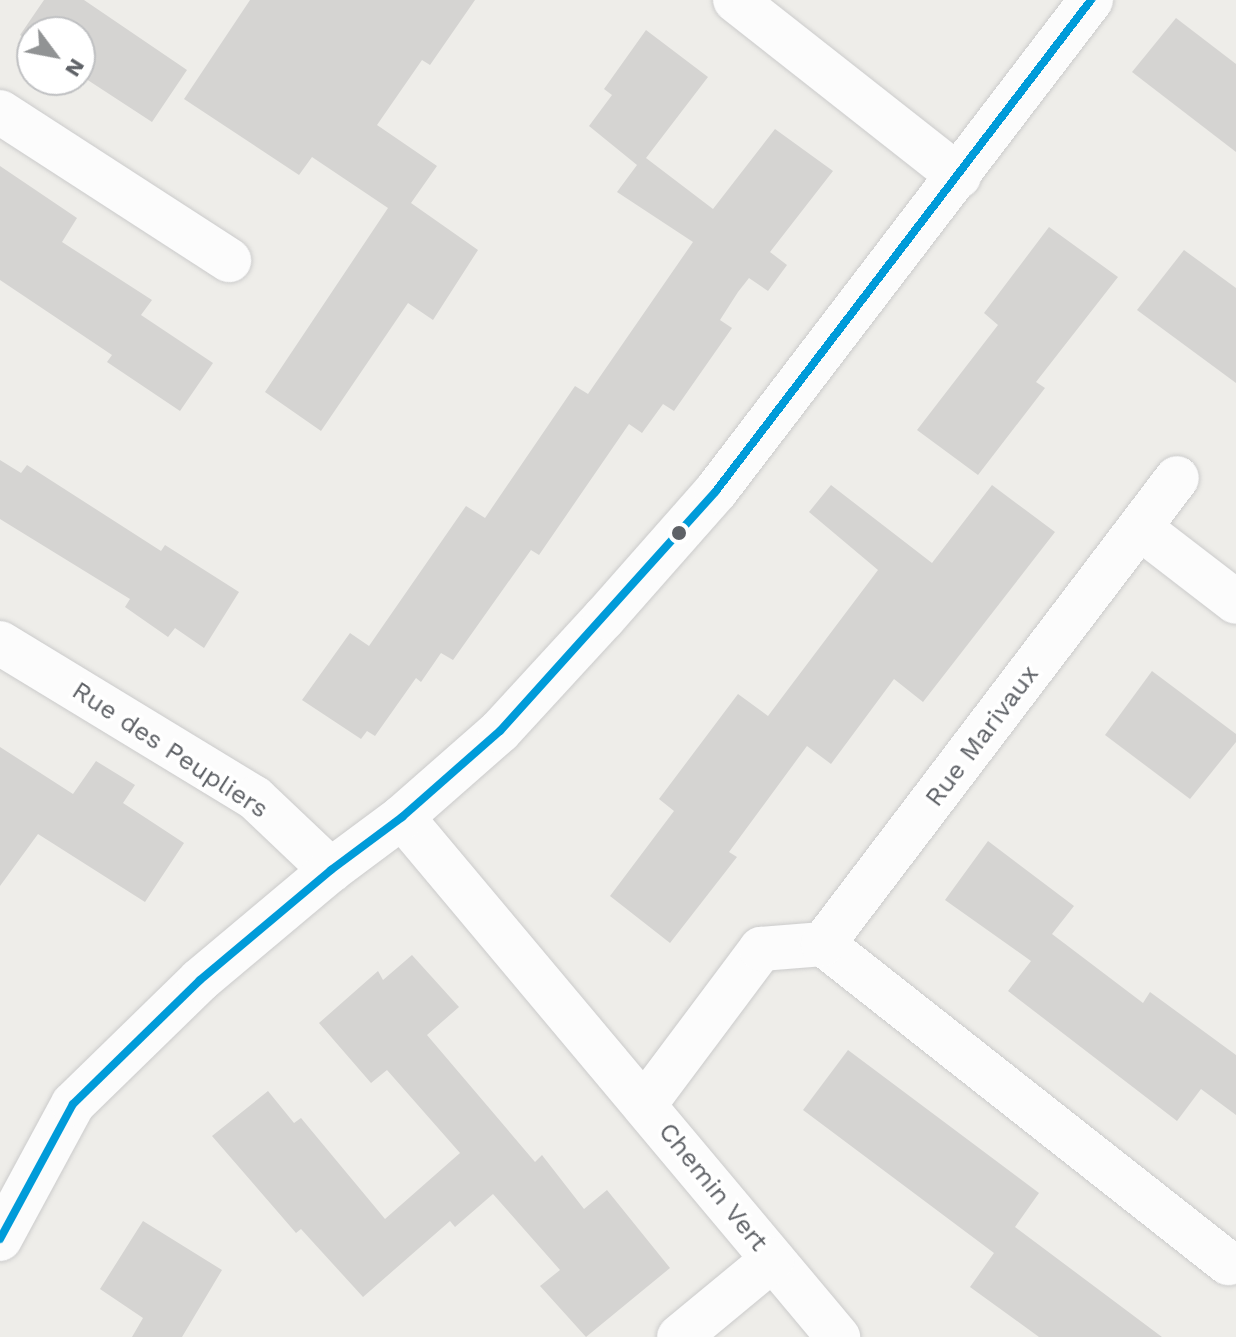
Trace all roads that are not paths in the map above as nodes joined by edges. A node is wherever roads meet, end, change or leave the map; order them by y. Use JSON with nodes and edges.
{"nodes":[{"id":1,"x":735,"y":0,"type":"edge"},
{"id":2,"x":1091,"y":0,"type":"edge"},
{"id":3,"x":0,"y":112,"type":"edge"},
{"id":4,"x":959,"y":176,"type":"junction"},
{"id":5,"x":229,"y":260,"type":"dead end"},
{"id":6,"x":1177,"y":478,"type":"dead end"},
{"id":7,"x":1140,"y":528,"type":"junction"},
{"id":8,"x":1236,"y":602,"type":"edge"},
{"id":9,"x":0,"y":643,"type":"edge"},
{"id":10,"x":402,"y":817,"type":"junction"},
{"id":11,"x":331,"y":870,"type":"junction"},
{"id":12,"x":823,"y":944,"type":"junction"},
{"id":13,"x":645,"y":1104,"type":"junction"},
{"id":14,"x":0,"y":1239,"type":"edge"},
{"id":15,"x":772,"y":1260,"type":"junction"},
{"id":16,"x":1228,"y":1263,"type":"dead end"},
{"id":17,"x":679,"y":1337,"type":"edge"},
{"id":18,"x":838,"y":1337,"type":"edge"}],
"edges":[{"from":1,"to":4,"type":"street"},
{"from":2,"to":4,"type":"street"},
{"from":3,"to":5,"type":"street"},
{"from":4,"to":10,"type":"street"},
{"from":6,"to":7,"type":"street","name":"Rue Marivaux"},
{"from":7,"to":8,"type":"street"},
{"from":7,"to":12,"type":"street","name":"Rue Marivaux"},
{"from":9,"to":11,"type":"street","name":"Rue des Peupliers"},
{"from":10,"to":11,"type":"street"},
{"from":10,"to":13,"type":"street","name":"Chemin Vert"},
{"from":11,"to":14,"type":"street"},
{"from":12,"to":13,"type":"street"},
{"from":12,"to":16,"type":"street"},
{"from":13,"to":15,"type":"street","name":"Chemin Vert"},
{"from":15,"to":17,"type":"street"},
{"from":15,"to":18,"type":"street","name":"Chemin Vert"}]}
